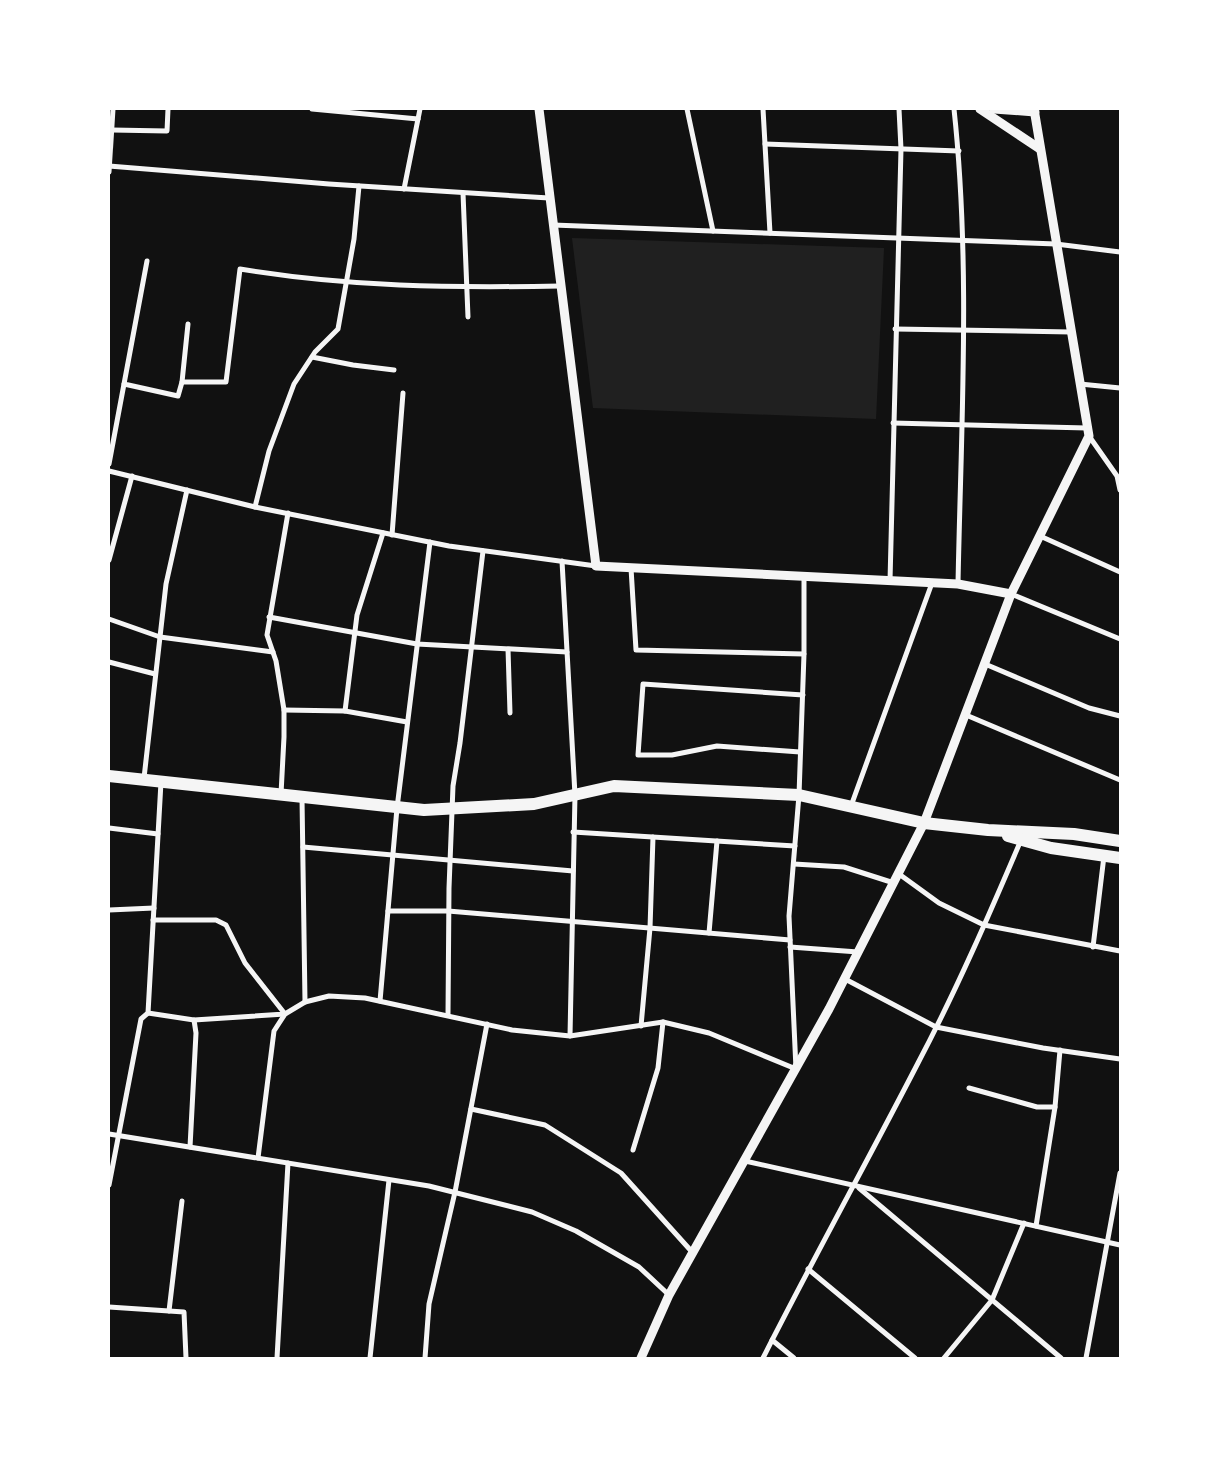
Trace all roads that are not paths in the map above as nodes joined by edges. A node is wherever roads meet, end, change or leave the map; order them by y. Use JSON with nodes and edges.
{"nodes":[{"id":1,"x":113,"y":109,"type":"edge"},
{"id":2,"x":168,"y":109,"type":"edge"},
{"id":3,"x":312,"y":109,"type":"edge"},
{"id":4,"x":420,"y":109,"type":"edge"},
{"id":5,"x":538,"y":109,"type":"edge"},
{"id":6,"x":687,"y":109,"type":"edge"},
{"id":7,"x":763,"y":109,"type":"edge"},
{"id":8,"x":899,"y":109,"type":"edge"},
{"id":9,"x":954,"y":109,"type":"edge"},
{"id":10,"x":980,"y":109,"type":"edge"},
{"id":11,"x":994,"y":109,"type":"edge"},
{"id":12,"x":1035,"y":110,"type":"edge"},
{"id":13,"x":418,"y":119,"type":"junction"},
{"id":14,"x":112,"y":130,"type":"junction"},
{"id":15,"x":765,"y":144,"type":"junction"},
{"id":16,"x":900,"y":149,"type":"junction"},
{"id":17,"x":1040,"y":149,"type":"junction"},
{"id":18,"x":959,"y":151,"type":"junction"},
{"id":19,"x":109,"y":168,"type":"edge"},
{"id":20,"x":359,"y":186,"type":"junction"},
{"id":21,"x":404,"y":189,"type":"junction"},
{"id":22,"x":463,"y":193,"type":"junction"},
{"id":23,"x":549,"y":198,"type":"junction"},
{"id":24,"x":552,"y":225,"type":"junction"},
{"id":25,"x":713,"y":231,"type":"junction"},
{"id":26,"x":770,"y":233,"type":"junction"},
{"id":27,"x":898,"y":238,"type":"junction"},
{"id":28,"x":963,"y":241,"type":"junction"},
{"id":29,"x":1056,"y":244,"type":"junction"},
{"id":30,"x":1120,"y":252,"type":"edge"},
{"id":31,"x":147,"y":261,"type":"dead end"},
{"id":32,"x":346,"y":283,"type":"junction"},
{"id":33,"x":560,"y":286,"type":"junction"},
{"id":34,"x":466,"y":288,"type":"junction"},
{"id":35,"x":468,"y":317,"type":"dead end"},
{"id":36,"x":188,"y":324,"type":"dead end"},
{"id":37,"x":895,"y":329,"type":"junction"},
{"id":38,"x":964,"y":330,"type":"junction"},
{"id":39,"x":1071,"y":332,"type":"junction"},
{"id":40,"x":312,"y":357,"type":"junction"},
{"id":41,"x":394,"y":370,"type":"dead end"},
{"id":42,"x":182,"y":382,"type":"junction"},
{"id":43,"x":124,"y":384,"type":"junction"},
{"id":44,"x":1080,"y":384,"type":"junction"},
{"id":45,"x":1120,"y":388,"type":"edge"},
{"id":46,"x":403,"y":393,"type":"dead end"},
{"id":47,"x":893,"y":423,"type":"junction"},
{"id":48,"x":961,"y":425,"type":"junction"},
{"id":49,"x":1088,"y":432,"type":"junction"},
{"id":50,"x":109,"y":464,"type":"edge"},
{"id":51,"x":109,"y":471,"type":"edge"},
{"id":52,"x":132,"y":476,"type":"junction"},
{"id":53,"x":1119,"y":476,"type":"edge"},
{"id":54,"x":187,"y":490,"type":"junction"},
{"id":55,"x":1120,"y":490,"type":"edge"},
{"id":56,"x":255,"y":507,"type":"junction"},
{"id":57,"x":288,"y":513,"type":"junction"},
{"id":58,"x":383,"y":533,"type":"junction"},
{"id":59,"x":392,"y":535,"type":"junction"},
{"id":60,"x":1039,"y":536,"type":"junction"},
{"id":61,"x":430,"y":542,"type":"junction"},
{"id":62,"x":483,"y":551,"type":"junction"},
{"id":63,"x":109,"y":560,"type":"edge"},
{"id":64,"x":562,"y":561,"type":"junction"},
{"id":65,"x":596,"y":566,"type":"junction"},
{"id":66,"x":631,"y":568,"type":"junction"},
{"id":67,"x":1120,"y":572,"type":"edge"},
{"id":68,"x":804,"y":576,"type":"junction"},
{"id":69,"x":890,"y":581,"type":"junction"},
{"id":70,"x":932,"y":583,"type":"junction"},
{"id":71,"x":958,"y":584,"type":"junction"},
{"id":72,"x":1011,"y":594,"type":"junction"},
{"id":73,"x":269,"y":617,"type":"junction"},
{"id":74,"x":109,"y":619,"type":"edge"},
{"id":75,"x":355,"y":633,"type":"junction"},
{"id":76,"x":160,"y":637,"type":"junction"},
{"id":77,"x":1120,"y":639,"type":"edge"},
{"id":78,"x":417,"y":644,"type":"junction"},
{"id":79,"x":472,"y":647,"type":"junction"},
{"id":80,"x":508,"y":649,"type":"junction"},
{"id":81,"x":273,"y":652,"type":"junction"},
{"id":82,"x":567,"y":652,"type":"junction"},
{"id":83,"x":804,"y":654,"type":"junction"},
{"id":84,"x":109,"y":662,"type":"edge"},
{"id":85,"x":985,"y":664,"type":"junction"},
{"id":86,"x":155,"y":674,"type":"junction"},
{"id":87,"x":803,"y":695,"type":"junction"},
{"id":88,"x":284,"y":710,"type":"junction"},
{"id":89,"x":345,"y":711,"type":"junction"},
{"id":90,"x":510,"y":713,"type":"dead end"},
{"id":91,"x":966,"y":715,"type":"junction"},
{"id":92,"x":1120,"y":716,"type":"edge"},
{"id":93,"x":408,"y":722,"type":"junction"},
{"id":94,"x":800,"y":752,"type":"junction"},
{"id":95,"x":109,"y":776,"type":"edge"},
{"id":96,"x":144,"y":780,"type":"junction"},
{"id":97,"x":1120,"y":780,"type":"edge"},
{"id":98,"x":161,"y":782,"type":"junction"},
{"id":99,"x":281,"y":795,"type":"junction"},
{"id":100,"x":575,"y":795,"type":"junction"},
{"id":101,"x":799,"y":796,"type":"junction"},
{"id":102,"x":302,"y":798,"type":"junction"},
{"id":103,"x":851,"y":806,"type":"junction"},
{"id":104,"x":397,"y":808,"type":"junction"},
{"id":105,"x":453,"y":809,"type":"junction"},
{"id":106,"x":924,"y":823,"type":"junction"},
{"id":107,"x":109,"y":828,"type":"edge"},
{"id":108,"x":988,"y":830,"type":"junction"},
{"id":109,"x":574,"y":832,"type":"junction"},
{"id":110,"x":158,"y":834,"type":"junction"},
{"id":111,"x":652,"y":837,"type":"junction"},
{"id":112,"x":1022,"y":840,"type":"junction"},
{"id":113,"x":717,"y":841,"type":"junction"},
{"id":114,"x":1120,"y":842,"type":"edge"},
{"id":115,"x":795,"y":846,"type":"junction"},
{"id":116,"x":303,"y":847,"type":"junction"},
{"id":117,"x":393,"y":855,"type":"junction"},
{"id":118,"x":1104,"y":856,"type":"junction"},
{"id":119,"x":1120,"y":858,"type":"edge"},
{"id":120,"x":450,"y":859,"type":"junction"},
{"id":121,"x":794,"y":864,"type":"junction"},
{"id":122,"x":573,"y":872,"type":"junction"},
{"id":123,"x":899,"y":874,"type":"junction"},
{"id":124,"x":894,"y":883,"type":"junction"},
{"id":125,"x":154,"y":908,"type":"junction"},
{"id":126,"x":109,"y":910,"type":"edge"},
{"id":127,"x":388,"y":911,"type":"junction"},
{"id":128,"x":448,"y":912,"type":"junction"},
{"id":129,"x":154,"y":920,"type":"junction"},
{"id":130,"x":572,"y":922,"type":"junction"},
{"id":131,"x":984,"y":925,"type":"junction"},
{"id":132,"x":650,"y":928,"type":"junction"},
{"id":133,"x":709,"y":933,"type":"junction"},
{"id":134,"x":790,"y":940,"type":"junction"},
{"id":135,"x":790,"y":946,"type":"junction"},
{"id":136,"x":1093,"y":947,"type":"junction"},
{"id":137,"x":1120,"y":951,"type":"edge"},
{"id":138,"x":858,"y":952,"type":"junction"},
{"id":139,"x":845,"y":979,"type":"junction"},
{"id":140,"x":380,"y":1001,"type":"junction"},
{"id":141,"x":304,"y":1002,"type":"junction"},
{"id":142,"x":148,"y":1013,"type":"junction"},
{"id":143,"x":285,"y":1014,"type":"junction"},
{"id":144,"x":448,"y":1014,"type":"junction"},
{"id":145,"x":194,"y":1020,"type":"junction"},
{"id":146,"x":663,"y":1022,"type":"junction"},
{"id":147,"x":486,"y":1024,"type":"junction"},
{"id":148,"x":640,"y":1026,"type":"junction"},
{"id":149,"x":936,"y":1026,"type":"junction"},
{"id":150,"x":570,"y":1036,"type":"junction"},
{"id":151,"x":1060,"y":1050,"type":"junction"},
{"id":152,"x":1120,"y":1059,"type":"edge"},
{"id":153,"x":796,"y":1069,"type":"junction"},
{"id":154,"x":969,"y":1088,"type":"dead end"},
{"id":155,"x":1055,"y":1107,"type":"junction"},
{"id":156,"x":470,"y":1109,"type":"junction"},
{"id":157,"x":109,"y":1134,"type":"edge"},
{"id":158,"x":118,"y":1136,"type":"junction"},
{"id":159,"x":190,"y":1147,"type":"junction"},
{"id":160,"x":633,"y":1150,"type":"dead end"},
{"id":161,"x":258,"y":1158,"type":"junction"},
{"id":162,"x":745,"y":1161,"type":"junction"},
{"id":163,"x":288,"y":1163,"type":"junction"},
{"id":164,"x":1120,"y":1173,"type":"edge"},
{"id":165,"x":389,"y":1180,"type":"junction"},
{"id":166,"x":109,"y":1185,"type":"edge"},
{"id":167,"x":855,"y":1186,"type":"junction"},
{"id":168,"x":455,"y":1192,"type":"junction"},
{"id":169,"x":182,"y":1201,"type":"dead end"},
{"id":170,"x":1024,"y":1223,"type":"junction"},
{"id":171,"x":1036,"y":1226,"type":"junction"},
{"id":172,"x":1107,"y":1242,"type":"junction"},
{"id":173,"x":1120,"y":1245,"type":"edge"},
{"id":174,"x":693,"y":1253,"type":"junction"},
{"id":175,"x":808,"y":1269,"type":"junction"},
{"id":176,"x":669,"y":1295,"type":"junction"},
{"id":177,"x":992,"y":1300,"type":"junction"},
{"id":178,"x":109,"y":1307,"type":"edge"},
{"id":179,"x":169,"y":1311,"type":"junction"},
{"id":180,"x":772,"y":1340,"type":"junction"},
{"id":181,"x":186,"y":1358,"type":"edge"},
{"id":182,"x":277,"y":1358,"type":"edge"},
{"id":183,"x":370,"y":1358,"type":"edge"},
{"id":184,"x":425,"y":1358,"type":"edge"},
{"id":185,"x":641,"y":1358,"type":"edge"},
{"id":186,"x":763,"y":1358,"type":"edge"},
{"id":187,"x":794,"y":1358,"type":"edge"},
{"id":188,"x":915,"y":1358,"type":"edge"},
{"id":189,"x":944,"y":1358,"type":"edge"},
{"id":190,"x":1061,"y":1358,"type":"edge"},
{"id":191,"x":1086,"y":1358,"type":"edge"}],
"edges":[{"from":1,"to":14,"type":"street"},
{"from":2,"to":14,"type":"street"},
{"from":3,"to":13,"type":"street"},
{"from":4,"to":13,"type":"street"},
{"from":5,"to":23,"type":"street"},
{"from":6,"to":25,"type":"street"},
{"from":7,"to":15,"type":"street"},
{"from":8,"to":16,"type":"street"},
{"from":9,"to":18,"type":"street"},
{"from":10,"to":17,"type":"street"},
{"from":11,"to":12,"type":"street"},
{"from":12,"to":17,"type":"street"},
{"from":13,"to":21,"type":"street"},
{"from":14,"to":19,"type":"street"},
{"from":15,"to":16,"type":"street"},
{"from":15,"to":26,"type":"street"},
{"from":16,"to":18,"type":"street"},
{"from":16,"to":27,"type":"street"},
{"from":17,"to":29,"type":"street"},
{"from":18,"to":28,"type":"street"},
{"from":19,"to":20,"type":"street"},
{"from":20,"to":21,"type":"street"},
{"from":20,"to":32,"type":"street"},
{"from":21,"to":22,"type":"street"},
{"from":22,"to":23,"type":"street"},
{"from":22,"to":34,"type":"street"},
{"from":23,"to":24,"type":"street"},
{"from":24,"to":25,"type":"street"},
{"from":24,"to":33,"type":"street"},
{"from":25,"to":26,"type":"street"},
{"from":26,"to":27,"type":"street"},
{"from":27,"to":28,"type":"street"},
{"from":27,"to":37,"type":"street"},
{"from":28,"to":29,"type":"street"},
{"from":28,"to":38,"type":"street"},
{"from":29,"to":30,"type":"street"},
{"from":29,"to":39,"type":"street"},
{"from":31,"to":43,"type":"street"},
{"from":32,"to":34,"type":"street"},
{"from":32,"to":40,"type":"street"},
{"from":32,"to":42,"type":"street"},
{"from":33,"to":34,"type":"street"},
{"from":33,"to":65,"type":"street"},
{"from":34,"to":35,"type":"street"},
{"from":36,"to":42,"type":"street"},
{"from":37,"to":38,"type":"street"},
{"from":37,"to":47,"type":"street"},
{"from":38,"to":39,"type":"street"},
{"from":38,"to":48,"type":"street"},
{"from":39,"to":44,"type":"street"},
{"from":40,"to":41,"type":"street"},
{"from":40,"to":56,"type":"street"},
{"from":42,"to":43,"type":"street"},
{"from":43,"to":50,"type":"street"},
{"from":44,"to":45,"type":"street"},
{"from":44,"to":49,"type":"street"},
{"from":46,"to":59,"type":"street"},
{"from":47,"to":48,"type":"street"},
{"from":47,"to":69,"type":"street"},
{"from":48,"to":49,"type":"street"},
{"from":48,"to":71,"type":"street"},
{"from":49,"to":53,"type":"street"},
{"from":49,"to":60,"type":"street"},
{"from":51,"to":52,"type":"street"},
{"from":52,"to":54,"type":"street"},
{"from":52,"to":63,"type":"street"},
{"from":53,"to":55,"type":"street"},
{"from":54,"to":56,"type":"street"},
{"from":54,"to":76,"type":"street"},
{"from":56,"to":57,"type":"street"},
{"from":57,"to":58,"type":"street"},
{"from":57,"to":73,"type":"street"},
{"from":58,"to":59,"type":"street"},
{"from":58,"to":75,"type":"street"},
{"from":59,"to":61,"type":"street"},
{"from":60,"to":67,"type":"street"},
{"from":60,"to":72,"type":"street"},
{"from":61,"to":62,"type":"street"},
{"from":61,"to":78,"type":"street"},
{"from":62,"to":64,"type":"street"},
{"from":62,"to":79,"type":"street"},
{"from":64,"to":65,"type":"street"},
{"from":64,"to":82,"type":"street"},
{"from":65,"to":66,"type":"street"},
{"from":66,"to":68,"type":"street"},
{"from":66,"to":83,"type":"street"},
{"from":68,"to":69,"type":"street"},
{"from":68,"to":83,"type":"street"},
{"from":69,"to":70,"type":"street"},
{"from":70,"to":71,"type":"street"},
{"from":70,"to":103,"type":"street"},
{"from":71,"to":72,"type":"street"},
{"from":72,"to":77,"type":"street"},
{"from":72,"to":85,"type":"street"},
{"from":73,"to":75,"type":"street"},
{"from":73,"to":81,"type":"street"},
{"from":74,"to":76,"type":"street"},
{"from":75,"to":78,"type":"street"},
{"from":75,"to":89,"type":"street"},
{"from":76,"to":81,"type":"street"},
{"from":76,"to":86,"type":"street"},
{"from":78,"to":79,"type":"street"},
{"from":78,"to":93,"type":"street"},
{"from":79,"to":80,"type":"street"},
{"from":79,"to":105,"type":"street"},
{"from":80,"to":82,"type":"street"},
{"from":80,"to":90,"type":"street"},
{"from":81,"to":88,"type":"street"},
{"from":82,"to":100,"type":"street"},
{"from":83,"to":87,"type":"street"},
{"from":84,"to":86,"type":"street"},
{"from":85,"to":91,"type":"street"},
{"from":85,"to":92,"type":"street"},
{"from":86,"to":96,"type":"street"},
{"from":87,"to":94,"type":"street"},
{"from":87,"to":94,"type":"street"},
{"from":88,"to":89,"type":"street"},
{"from":88,"to":99,"type":"street"},
{"from":89,"to":93,"type":"street"},
{"from":91,"to":97,"type":"street"},
{"from":91,"to":106,"type":"street"},
{"from":93,"to":104,"type":"street"},
{"from":94,"to":101,"type":"street"},
{"from":95,"to":96,"type":"highway"},
{"from":96,"to":98,"type":"highway"},
{"from":98,"to":99,"type":"highway"},
{"from":98,"to":110,"type":"street"},
{"from":99,"to":102,"type":"highway"},
{"from":100,"to":101,"type":"highway"},
{"from":100,"to":105,"type":"highway"},
{"from":100,"to":109,"type":"street"},
{"from":101,"to":103,"type":"highway"},
{"from":101,"to":115,"type":"street"},
{"from":102,"to":104,"type":"highway"},
{"from":102,"to":116,"type":"street"},
{"from":103,"to":106,"type":"highway"},
{"from":104,"to":105,"type":"highway"},
{"from":104,"to":117,"type":"street"},
{"from":105,"to":120,"type":"street"},
{"from":106,"to":108,"type":"highway"},
{"from":106,"to":123,"type":"street"},
{"from":107,"to":110,"type":"street"},
{"from":108,"to":112,"type":"highway"},
{"from":108,"to":114,"type":"highway"},
{"from":109,"to":111,"type":"street"},
{"from":109,"to":122,"type":"street"},
{"from":110,"to":125,"type":"street"},
{"from":111,"to":113,"type":"street"},
{"from":111,"to":132,"type":"street"},
{"from":112,"to":118,"type":"highway"},
{"from":112,"to":131,"type":"street"},
{"from":113,"to":115,"type":"street"},
{"from":113,"to":133,"type":"street"},
{"from":115,"to":121,"type":"street"},
{"from":116,"to":117,"type":"street"},
{"from":116,"to":141,"type":"street"},
{"from":117,"to":120,"type":"street"},
{"from":117,"to":127,"type":"street"},
{"from":118,"to":119,"type":"highway"},
{"from":118,"to":136,"type":"street"},
{"from":120,"to":122,"type":"street"},
{"from":120,"to":128,"type":"street"},
{"from":121,"to":124,"type":"street"},
{"from":121,"to":134,"type":"street"},
{"from":122,"to":130,"type":"street"},
{"from":123,"to":124,"type":"street"},
{"from":123,"to":131,"type":"street"},
{"from":124,"to":138,"type":"street"},
{"from":125,"to":126,"type":"street"},
{"from":125,"to":129,"type":"street"},
{"from":127,"to":128,"type":"street"},
{"from":127,"to":140,"type":"street"},
{"from":128,"to":130,"type":"street"},
{"from":128,"to":144,"type":"street"},
{"from":129,"to":142,"type":"street"},
{"from":129,"to":143,"type":"street"},
{"from":130,"to":132,"type":"street"},
{"from":130,"to":150,"type":"street"},
{"from":131,"to":136,"type":"street"},
{"from":131,"to":149,"type":"street"},
{"from":132,"to":133,"type":"street"},
{"from":132,"to":148,"type":"street"},
{"from":133,"to":134,"type":"street"},
{"from":134,"to":135,"type":"street"},
{"from":135,"to":138,"type":"street"},
{"from":135,"to":153,"type":"street"},
{"from":136,"to":137,"type":"street"},
{"from":138,"to":139,"type":"street"},
{"from":139,"to":149,"type":"street"},
{"from":139,"to":153,"type":"street"},
{"from":140,"to":141,"type":"street"},
{"from":140,"to":144,"type":"street"},
{"from":141,"to":143,"type":"street"},
{"from":142,"to":145,"type":"street"},
{"from":142,"to":158,"type":"street"},
{"from":143,"to":145,"type":"street"},
{"from":143,"to":161,"type":"street"},
{"from":144,"to":147,"type":"street"},
{"from":145,"to":159,"type":"street"},
{"from":146,"to":148,"type":"street"},
{"from":146,"to":153,"type":"street"},
{"from":146,"to":160,"type":"street"},
{"from":147,"to":150,"type":"street"},
{"from":147,"to":156,"type":"street"},
{"from":148,"to":150,"type":"street"},
{"from":149,"to":151,"type":"street"},
{"from":149,"to":167,"type":"street"},
{"from":151,"to":152,"type":"street"},
{"from":151,"to":155,"type":"street"},
{"from":153,"to":162,"type":"street"},
{"from":154,"to":155,"type":"street"},
{"from":155,"to":171,"type":"street"},
{"from":156,"to":168,"type":"street"},
{"from":156,"to":174,"type":"street"},
{"from":157,"to":158,"type":"street"},
{"from":158,"to":159,"type":"street"},
{"from":158,"to":166,"type":"street"},
{"from":159,"to":161,"type":"street"},
{"from":161,"to":163,"type":"street"},
{"from":162,"to":167,"type":"street"},
{"from":162,"to":174,"type":"street"},
{"from":163,"to":165,"type":"street"},
{"from":163,"to":182,"type":"street"},
{"from":164,"to":172,"type":"street"},
{"from":165,"to":168,"type":"street"},
{"from":165,"to":183,"type":"street"},
{"from":167,"to":170,"type":"street"},
{"from":167,"to":175,"type":"street"},
{"from":167,"to":177,"type":"street"},
{"from":168,"to":176,"type":"street"},
{"from":168,"to":184,"type":"street"},
{"from":169,"to":179,"type":"street"},
{"from":170,"to":171,"type":"street"},
{"from":170,"to":177,"type":"street"},
{"from":171,"to":172,"type":"street"},
{"from":172,"to":173,"type":"street"},
{"from":172,"to":191,"type":"street"},
{"from":174,"to":176,"type":"street"},
{"from":175,"to":180,"type":"street"},
{"from":175,"to":188,"type":"street"},
{"from":176,"to":185,"type":"street"},
{"from":177,"to":189,"type":"street"},
{"from":177,"to":190,"type":"street"},
{"from":178,"to":179,"type":"street"},
{"from":179,"to":181,"type":"street"},
{"from":180,"to":186,"type":"street"},
{"from":180,"to":187,"type":"street"}]}
